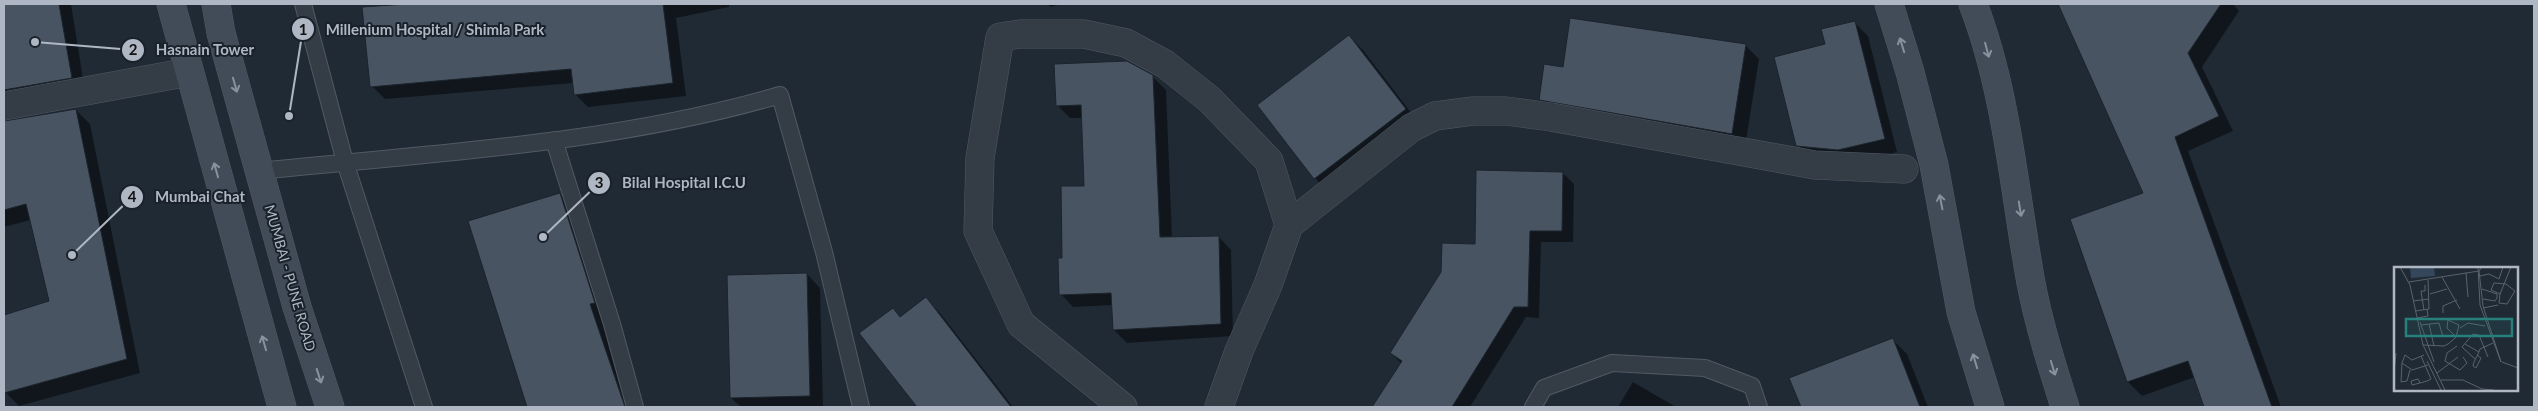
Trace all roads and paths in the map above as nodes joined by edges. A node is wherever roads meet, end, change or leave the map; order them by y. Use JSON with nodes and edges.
{"nodes":[{"id":1,"x":171,"y":4,"type":"edge"},
{"id":2,"x":216,"y":4,"type":"edge"},
{"id":3,"x":303,"y":4,"type":"edge"},
{"id":4,"x":1889,"y":4,"type":"edge"},
{"id":5,"x":1973,"y":4,"type":"edge"},
{"id":6,"x":189,"y":72,"type":"junction"},
{"id":7,"x":4,"y":106,"type":"edge"},
{"id":8,"x":554,"y":140,"type":"junction"},
{"id":9,"x":345,"y":162,"type":"junction"},
{"id":10,"x":1904,"y":169,"type":"dead end"},
{"id":11,"x":260,"y":171,"type":"junction"},
{"id":12,"x":1289,"y":225,"type":"junction"},
{"id":13,"x":282,"y":407,"type":"edge"},
{"id":14,"x":330,"y":407,"type":"edge"},
{"id":15,"x":424,"y":407,"type":"edge"},
{"id":16,"x":635,"y":407,"type":"edge"},
{"id":17,"x":861,"y":407,"type":"edge"},
{"id":18,"x":1123,"y":407,"type":"edge"},
{"id":19,"x":1219,"y":407,"type":"edge"},
{"id":20,"x":1533,"y":407,"type":"edge"},
{"id":21,"x":1759,"y":407,"type":"edge"},
{"id":22,"x":1990,"y":407,"type":"edge"},
{"id":23,"x":2065,"y":407,"type":"edge"}],
"edges":[{"from":1,"to":6,"type":"main road"},
{"from":2,"to":11,"type":"main road","name":"MUMBAI - PUNE ROAD","one_way":true},
{"from":3,"to":9,"type":"lane"},
{"from":22,"to":4,"type":"main road","one_way":true},
{"from":5,"to":23,"type":"main road","one_way":true},
{"from":6,"to":7,"type":"street"},
{"from":13,"to":6,"type":"main road","one_way":true},
{"from":8,"to":9,"type":"lane"},
{"from":8,"to":16,"type":"lane"},
{"from":8,"to":17,"type":"lane"},
{"from":9,"to":11,"type":"lane"},
{"from":9,"to":15,"type":"lane"},
{"from":10,"to":12,"type":"street"},
{"from":11,"to":14,"type":"main road","name":"MUMBAI - PUNE ROAD","one_way":true},
{"from":12,"to":18,"type":"street"},
{"from":12,"to":19,"type":"street"},
{"from":20,"to":21,"type":"lane"}]}
